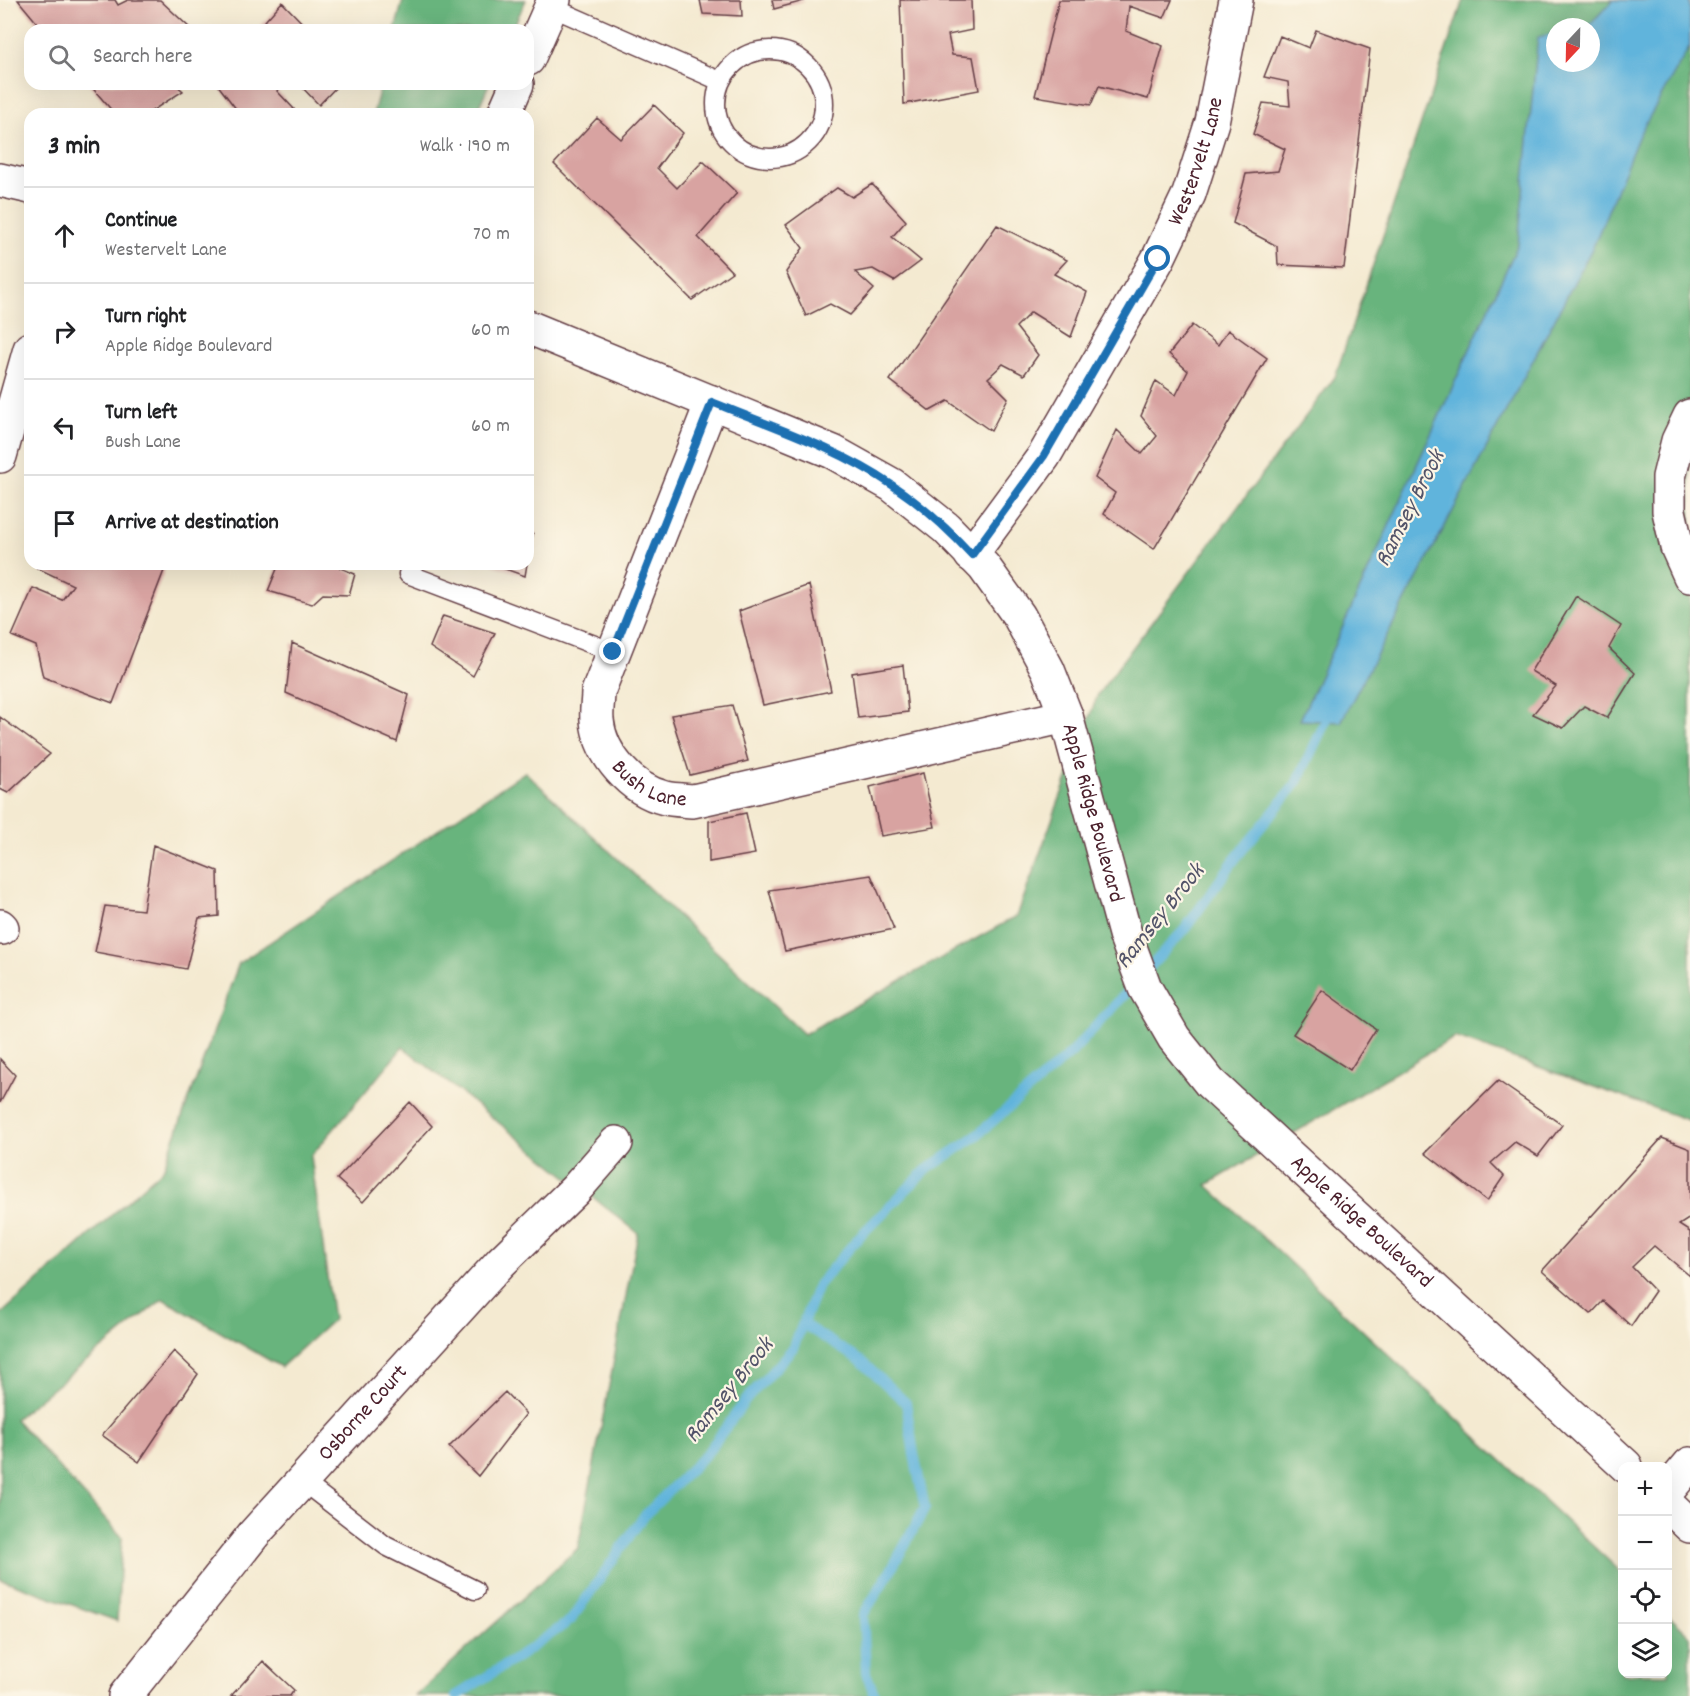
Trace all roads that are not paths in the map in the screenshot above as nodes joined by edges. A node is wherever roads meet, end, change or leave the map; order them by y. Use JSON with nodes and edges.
{"nodes":[{"id":1,"x":1236,"y":0,"type":"edge"},
{"id":2,"x":552,"y":3,"type":"edge"},
{"id":3,"x":534,"y":45,"type":"edge"},
{"id":4,"x":720,"y":81,"type":"junction"},
{"id":5,"x":514,"y":90,"type":"edge"},
{"id":6,"x":507,"y":108,"type":"edge"},
{"id":7,"x":0,"y":180,"type":"edge"},
{"id":8,"x":24,"y":186,"type":"edge"},
{"id":9,"x":534,"y":329,"type":"edge"},
{"id":10,"x":24,"y":373,"type":"edge"},
{"id":11,"x":712,"y":402,"type":"junction"},
{"id":12,"x":1690,"y":416,"type":"edge"},
{"id":13,"x":0,"y":456,"type":"edge"},
{"id":14,"x":972,"y":555,"type":"junction"},
{"id":15,"x":408,"y":574,"type":"dead end"},
{"id":16,"x":1690,"y":576,"type":"edge"},
{"id":17,"x":613,"y":652,"type":"junction"},
{"id":18,"x":1066,"y":716,"type":"junction"},
{"id":19,"x":616,"y":1143,"type":"dead end"},
{"id":20,"x":1621,"y":1462,"type":"edge"},
{"id":21,"x":1690,"y":1464,"type":"edge"},
{"id":22,"x":302,"y":1481,"type":"junction"},
{"id":23,"x":1672,"y":1485,"type":"edge"},
{"id":24,"x":1672,"y":1509,"type":"edge"},
{"id":25,"x":1690,"y":1526,"type":"edge"},
{"id":26,"x":475,"y":1590,"type":"dead end"},
{"id":27,"x":125,"y":1696,"type":"edge"}],
"edges":[{"from":1,"to":14,"type":"street","name":"Westervelt Lane"},
{"from":2,"to":3,"type":"street"},
{"from":2,"to":4,"type":"lane"},
{"from":4,"to":4,"type":"lane"},
{"from":5,"to":6,"type":"street"},
{"from":7,"to":8,"type":"street"},
{"from":9,"to":11,"type":"street","name":"Apple Ridge Boulevard"},
{"from":10,"to":13,"type":"street"},
{"from":11,"to":14,"type":"street","name":"Apple Ridge Boulevard"},
{"from":11,"to":17,"type":"street","name":"Bush Lane"},
{"from":12,"to":16,"type":"street"},
{"from":14,"to":18,"type":"street","name":"Apple Ridge Boulevard"},
{"from":15,"to":17,"type":"lane"},
{"from":17,"to":18,"type":"street","name":"Bush Lane"},
{"from":18,"to":20,"type":"street","name":"Apple Ridge Boulevard"},
{"from":19,"to":22,"type":"street","name":"Osborne Court"},
{"from":21,"to":23,"type":"street"},
{"from":22,"to":26,"type":"lane"},
{"from":22,"to":27,"type":"street","name":"Osborne Court"},
{"from":24,"to":25,"type":"street"}]}
